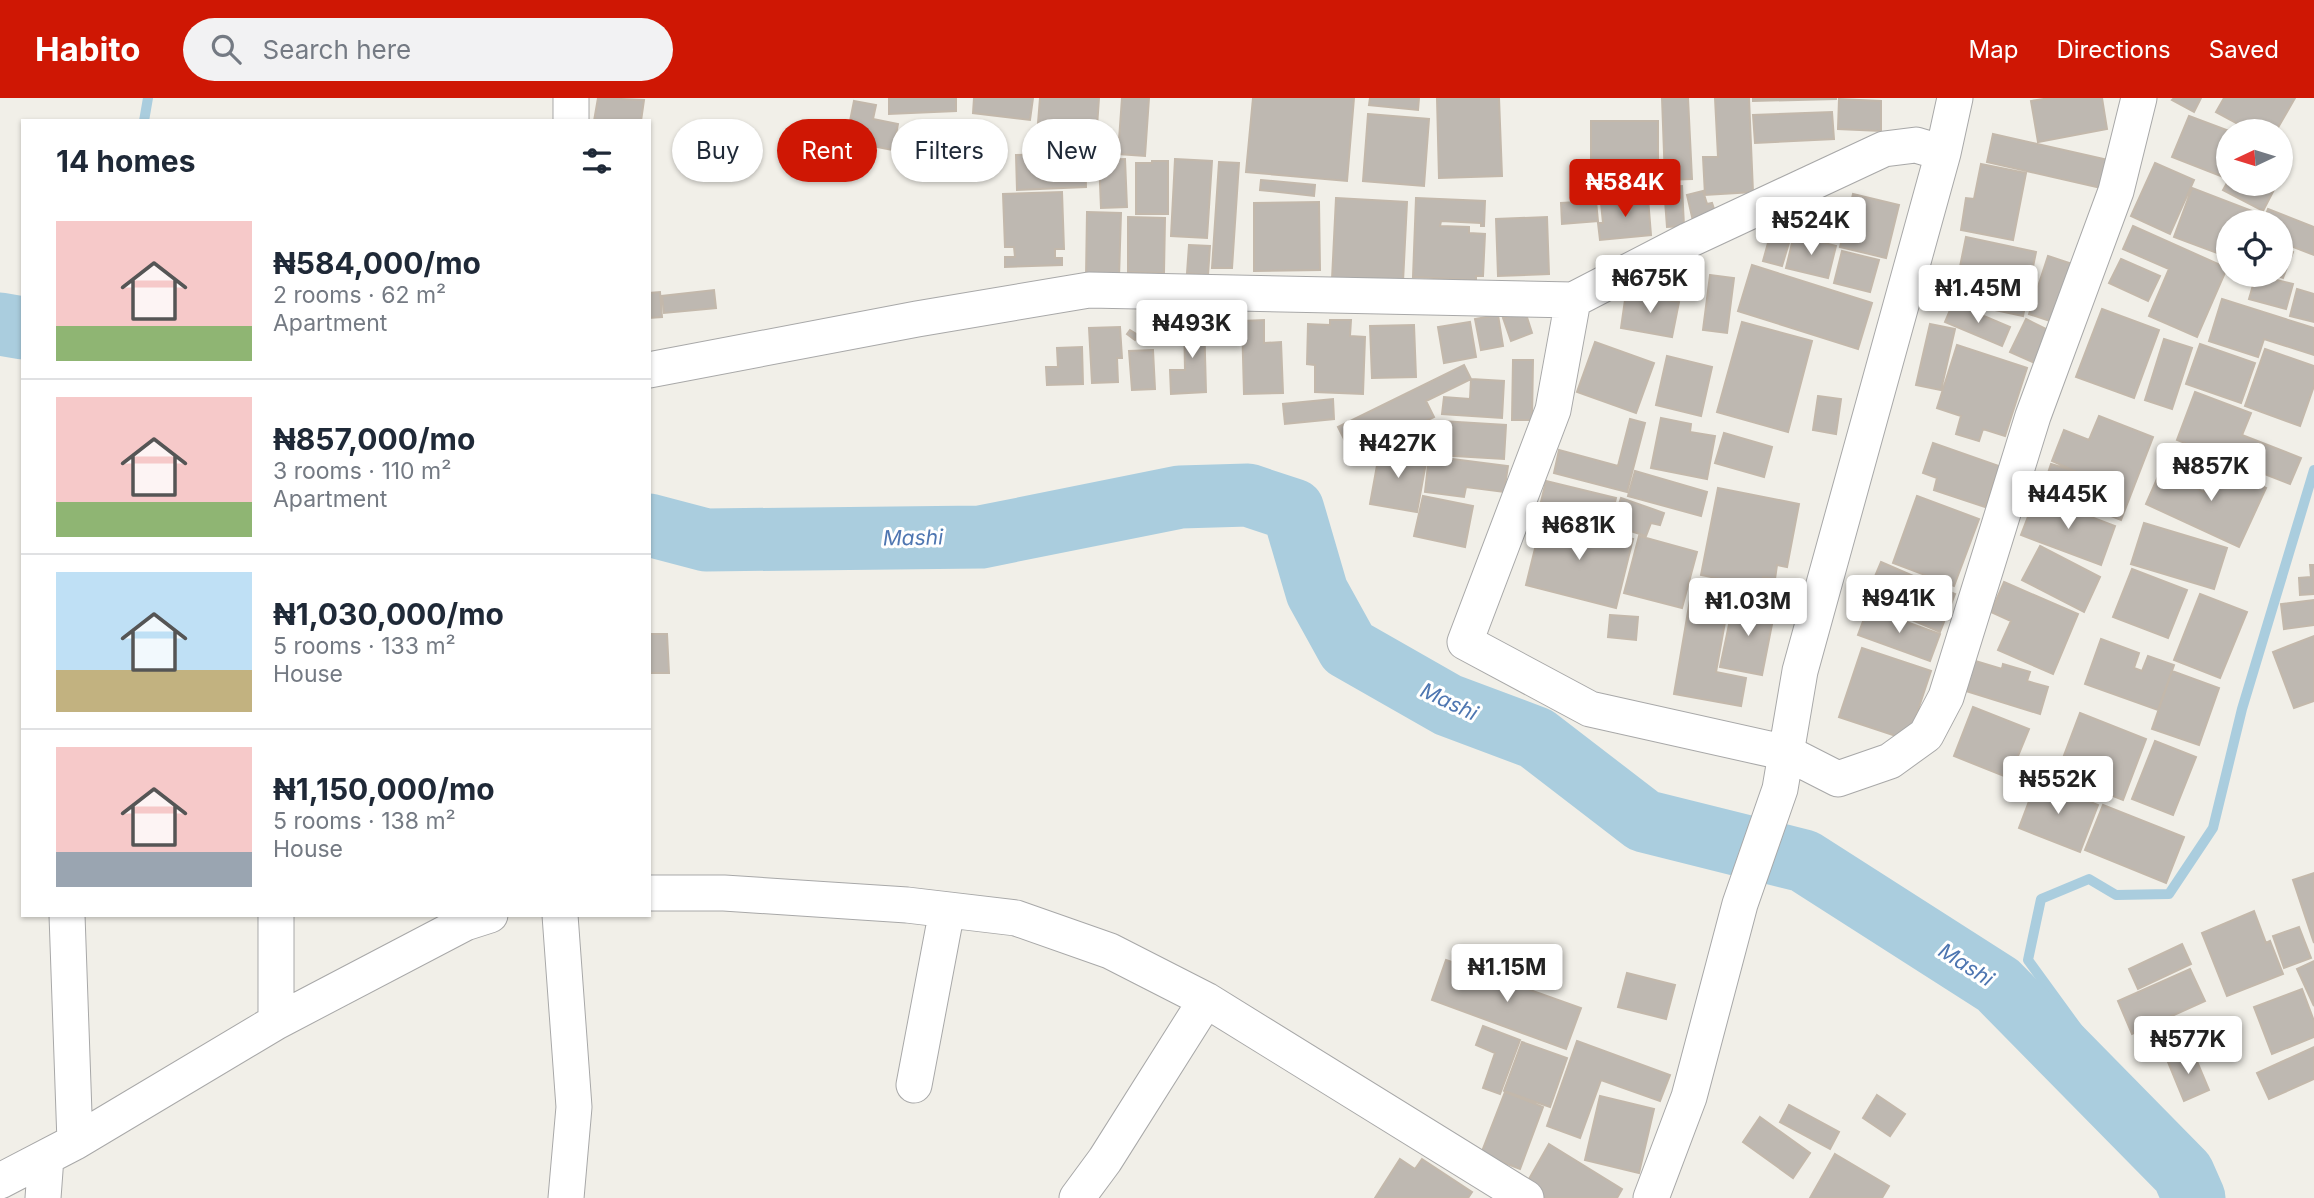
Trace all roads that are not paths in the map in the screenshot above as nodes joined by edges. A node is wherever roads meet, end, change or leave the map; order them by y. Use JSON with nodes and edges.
{"nodes":[{"id":1,"x":571,"y":98,"type":"edge"},
{"id":2,"x":1955,"y":98,"type":"edge"},
{"id":3,"x":2139,"y":98,"type":"edge"},
{"id":4,"x":570,"y":119,"type":"edge"},
{"id":5,"x":1942,"y":153,"type":"junction"},
{"id":6,"x":1573,"y":300,"type":"junction"},
{"id":7,"x":651,"y":370,"type":"edge"},
{"id":8,"x":1787,"y":754,"type":"junction"},
{"id":9,"x":651,"y":893,"type":"edge"},
{"id":10,"x":947,"y":910,"type":"junction"},
{"id":11,"x":67,"y":917,"type":"edge"},
{"id":12,"x":276,"y":917,"type":"edge"},
{"id":13,"x":484,"y":917,"type":"edge"},
{"id":14,"x":560,"y":917,"type":"edge"},
{"id":15,"x":1206,"y":1000,"type":"junction"},
{"id":16,"x":275,"y":1022,"type":"junction"},
{"id":17,"x":914,"y":1085,"type":"dead end"},
{"id":18,"x":60,"y":1150,"type":"junction"},
{"id":19,"x":0,"y":1181,"type":"edge"},
{"id":20,"x":43,"y":1198,"type":"edge"},
{"id":21,"x":566,"y":1198,"type":"edge"},
{"id":22,"x":1077,"y":1198,"type":"edge"},
{"id":23,"x":1526,"y":1198,"type":"edge"},
{"id":24,"x":1651,"y":1198,"type":"edge"}],
"edges":[{"from":1,"to":4,"type":"street"},
{"from":2,"to":5,"type":"street"},
{"from":3,"to":8,"type":"street"},
{"from":5,"to":6,"type":"street"},
{"from":5,"to":8,"type":"street"},
{"from":6,"to":7,"type":"street"},
{"from":6,"to":8,"type":"street"},
{"from":8,"to":24,"type":"street"},
{"from":9,"to":10,"type":"street"},
{"from":10,"to":15,"type":"street"},
{"from":10,"to":17,"type":"street"},
{"from":11,"to":18,"type":"street"},
{"from":12,"to":16,"type":"street"},
{"from":13,"to":16,"type":"street"},
{"from":14,"to":21,"type":"street"},
{"from":15,"to":22,"type":"street"},
{"from":15,"to":23,"type":"street"},
{"from":16,"to":18,"type":"street"},
{"from":18,"to":19,"type":"street"},
{"from":18,"to":20,"type":"street"}]}
